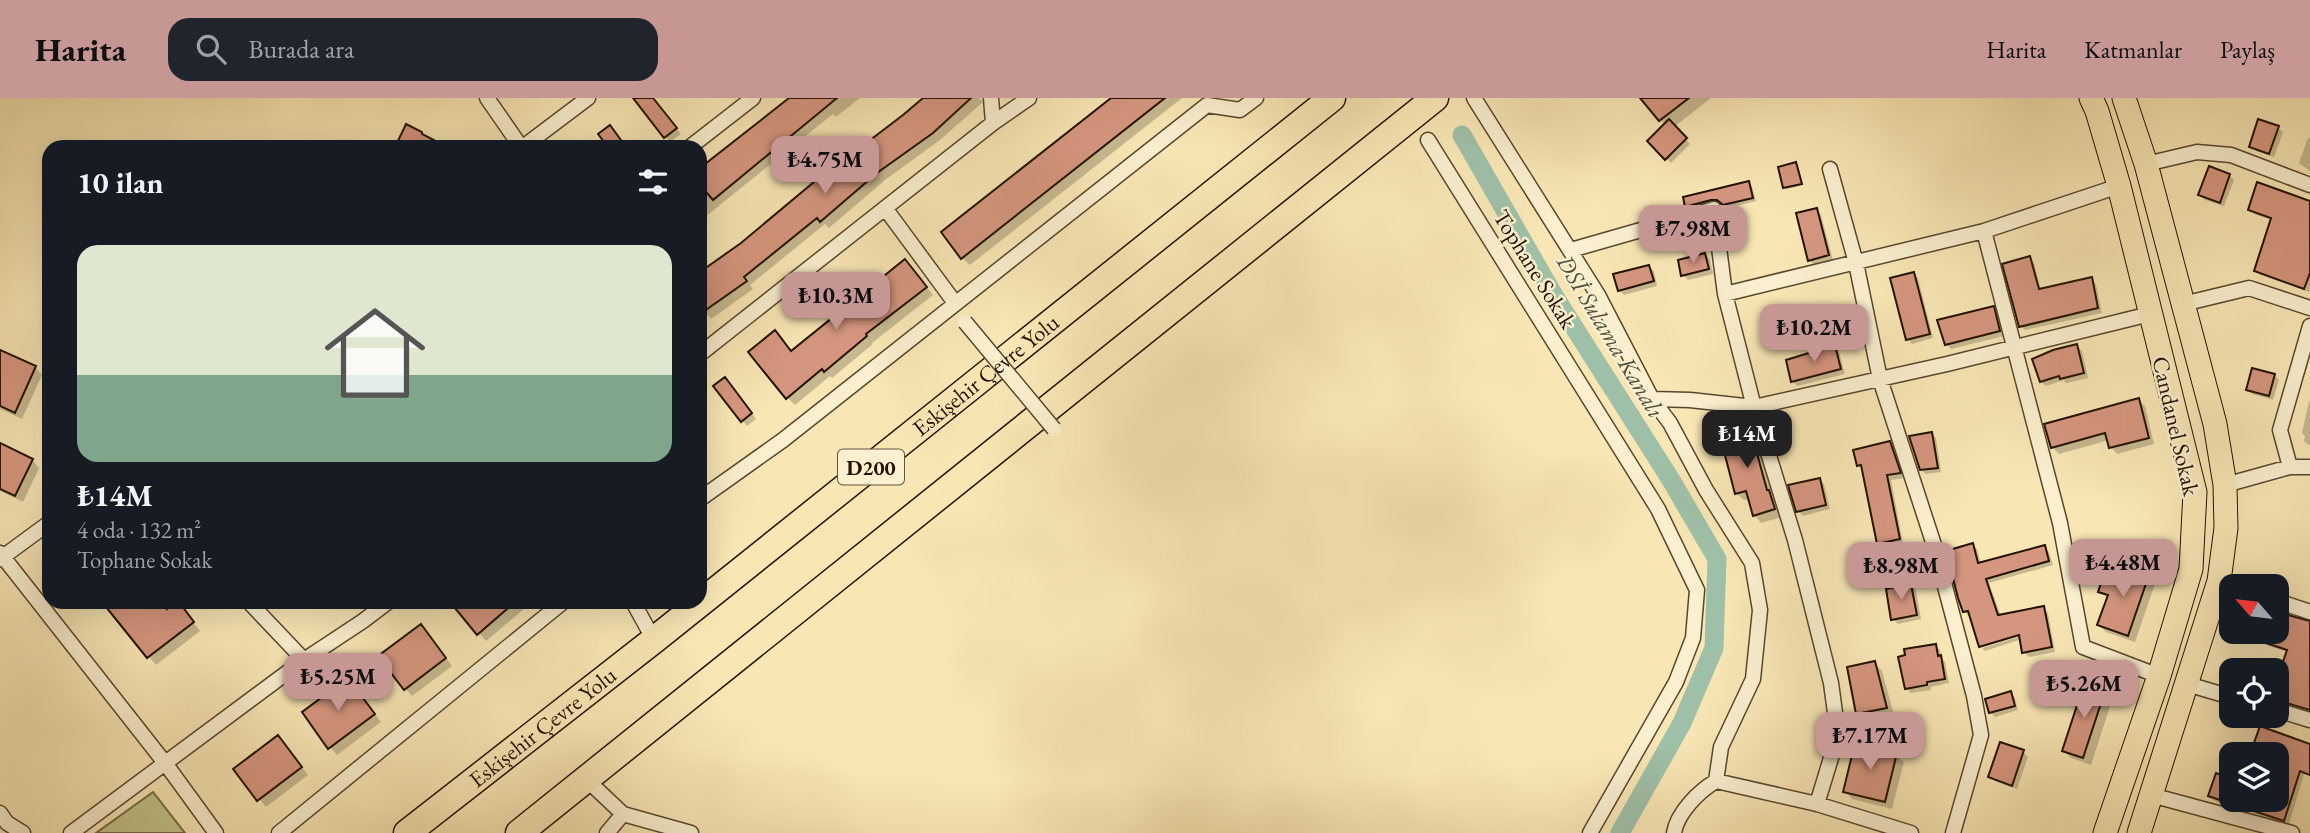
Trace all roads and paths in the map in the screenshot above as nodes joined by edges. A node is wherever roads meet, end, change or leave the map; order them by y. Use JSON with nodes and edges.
{"nodes":[{"id":1,"x":487,"y":98,"type":"edge"},
{"id":2,"x":588,"y":98,"type":"edge"},
{"id":3,"x":753,"y":98,"type":"edge"},
{"id":4,"x":991,"y":98,"type":"edge"},
{"id":5,"x":1028,"y":98,"type":"edge"},
{"id":6,"x":1256,"y":98,"type":"edge"},
{"id":7,"x":1332,"y":98,"type":"edge"},
{"id":8,"x":1435,"y":98,"type":"edge"},
{"id":9,"x":1474,"y":98,"type":"edge"},
{"id":10,"x":2091,"y":98,"type":"edge"},
{"id":11,"x":2124,"y":98,"type":"edge"},
{"id":12,"x":1204,"y":102,"type":"edge"},
{"id":13,"x":993,"y":123,"type":"junction"},
{"id":14,"x":517,"y":140,"type":"edge"},
{"id":15,"x":531,"y":140,"type":"edge"},
{"id":16,"x":699,"y":140,"type":"edge"},
{"id":17,"x":1428,"y":140,"type":"dead end"},
{"id":18,"x":2146,"y":164,"type":"junction"},
{"id":19,"x":1830,"y":169,"type":"dead end"},
{"id":20,"x":2310,"y":185,"type":"edge"},
{"id":21,"x":2119,"y":186,"type":"junction"},
{"id":22,"x":885,"y":208,"type":"junction"},
{"id":23,"x":1984,"y":231,"type":"junction"},
{"id":24,"x":1570,"y":250,"type":"junction"},
{"id":25,"x":1856,"y":263,"type":"junction"},
{"id":26,"x":1726,"y":294,"type":"junction"},
{"id":27,"x":955,"y":303,"type":"junction"},
{"id":28,"x":2183,"y":304,"type":"junction"},
{"id":29,"x":2310,"y":308,"type":"edge"},
{"id":30,"x":2150,"y":314,"type":"junction"},
{"id":31,"x":965,"y":322,"type":"dead end"},
{"id":32,"x":2310,"y":326,"type":"edge"},
{"id":33,"x":707,"y":348,"type":"edge"},
{"id":34,"x":2014,"y":348,"type":"junction"},
{"id":35,"x":1880,"y":379,"type":"junction"},
{"id":36,"x":1652,"y":399,"type":"junction"},
{"id":37,"x":1754,"y":407,"type":"junction"},
{"id":38,"x":1054,"y":429,"type":"dead end"},
{"id":39,"x":2290,"y":467,"type":"junction"},
{"id":40,"x":2310,"y":467,"type":"edge"},
{"id":41,"x":2225,"y":485,"type":"junction"},
{"id":42,"x":707,"y":494,"type":"edge"},
{"id":43,"x":42,"y":528,"type":"edge"},
{"id":44,"x":1,"y":556,"type":"edge"},
{"id":45,"x":2226,"y":574,"type":"edge"},
{"id":46,"x":707,"y":598,"type":"edge"},
{"id":47,"x":2219,"y":602,"type":"edge"},
{"id":48,"x":2289,"y":605,"type":"edge"},
{"id":49,"x":42,"y":608,"type":"edge"},
{"id":50,"x":43,"y":609,"type":"edge"},
{"id":51,"x":256,"y":609,"type":"edge"},
{"id":52,"x":379,"y":609,"type":"edge"},
{"id":53,"x":554,"y":609,"type":"edge"},
{"id":54,"x":637,"y":609,"type":"edge"},
{"id":55,"x":693,"y":609,"type":"edge"},
{"id":56,"x":2310,"y":612,"type":"edge"},
{"id":57,"x":654,"y":640,"type":"junction"},
{"id":58,"x":304,"y":660,"type":"junction"},
{"id":59,"x":2159,"y":676,"type":"junction"},
{"id":60,"x":2187,"y":684,"type":"junction"},
{"id":61,"x":2219,"y":693,"type":"edge"},
{"id":62,"x":2289,"y":714,"type":"edge"},
{"id":63,"x":2310,"y":720,"type":"edge"},
{"id":64,"x":165,"y":763,"type":"junction"},
{"id":65,"x":587,"y":780,"type":"junction"},
{"id":66,"x":1716,"y":781,"type":"junction"},
{"id":67,"x":2151,"y":795,"type":"junction"},
{"id":68,"x":1817,"y":804,"type":"junction"},
{"id":69,"x":0,"y":813,"type":"edge"},
{"id":70,"x":623,"y":814,"type":"junction"},
{"id":71,"x":23,"y":833,"type":"edge"},
{"id":72,"x":71,"y":833,"type":"edge"},
{"id":73,"x":216,"y":833,"type":"edge"},
{"id":74,"x":278,"y":833,"type":"edge"},
{"id":75,"x":407,"y":833,"type":"edge"},
{"id":76,"x":519,"y":833,"type":"edge"},
{"id":77,"x":607,"y":833,"type":"edge"},
{"id":78,"x":691,"y":833,"type":"edge"},
{"id":79,"x":1590,"y":833,"type":"edge"},
{"id":80,"x":1674,"y":833,"type":"edge"},
{"id":81,"x":1911,"y":833,"type":"edge"},
{"id":82,"x":1953,"y":833,"type":"edge"},
{"id":83,"x":2105,"y":833,"type":"edge"},
{"id":84,"x":2138,"y":833,"type":"edge"},
{"id":85,"x":2292,"y":833,"type":"edge"}],
"edges":[{"from":1,"to":14,"type":"street"},
{"from":2,"to":15,"type":"street"},
{"from":3,"to":16,"type":"street"},
{"from":4,"to":13,"type":"street"},
{"from":5,"to":13,"type":"street"},
{"from":6,"to":12,"type":"street"},
{"from":7,"to":46,"type":"highway","name":"Eskişehir Çevre Yolu","number":"D200"},
{"from":8,"to":65,"type":"highway","number":"D200"},
{"from":9,"to":24,"type":"street"},
{"from":10,"to":21,"type":"main road","name":"Candanel Sokak"},
{"from":11,"to":18,"type":"main road"},
{"from":12,"to":27,"type":"street"},
{"from":13,"to":22,"type":"street"},
{"from":17,"to":79,"type":"street","name":"Tophane Sokak"},
{"from":18,"to":20,"type":"street"},
{"from":18,"to":28,"type":"main road"},
{"from":19,"to":25,"type":"street"},
{"from":21,"to":23,"type":"street"},
{"from":21,"to":30,"type":"main road","name":"Candanel Sokak"},
{"from":22,"to":27,"type":"street"},
{"from":22,"to":33,"type":"street"},
{"from":23,"to":25,"type":"street"},
{"from":23,"to":34,"type":"street"},
{"from":24,"to":26,"type":"street"},
{"from":24,"to":36,"type":"street"},
{"from":25,"to":26,"type":"street"},
{"from":25,"to":35,"type":"street"},
{"from":26,"to":37,"type":"street"},
{"from":27,"to":42,"type":"street"},
{"from":28,"to":29,"type":"street"},
{"from":28,"to":41,"type":"main road"},
{"from":30,"to":34,"type":"street"},
{"from":30,"to":59,"type":"main road","name":"Candanel Sokak"},
{"from":31,"to":38,"type":"street","bridge":true},
{"from":32,"to":39,"type":"street"},
{"from":34,"to":35,"type":"street"},
{"from":34,"to":59,"type":"street"},
{"from":35,"to":37,"type":"street"},
{"from":35,"to":82,"type":"street"},
{"from":36,"to":37,"type":"street"},
{"from":36,"to":66,"type":"street"},
{"from":37,"to":68,"type":"street"},
{"from":39,"to":40,"type":"street"},
{"from":39,"to":41,"type":"street"},
{"from":41,"to":45,"type":"main road"},
{"from":43,"to":44,"type":"street"},
{"from":44,"to":49,"type":"street"},
{"from":47,"to":60,"type":"main road"},
{"from":48,"to":56,"type":"street"},
{"from":50,"to":64,"type":"street"},
{"from":51,"to":58,"type":"street"},
{"from":52,"to":58,"type":"street"},
{"from":53,"to":74,"type":"street"},
{"from":54,"to":57,"type":"street"},
{"from":55,"to":57,"type":"highway","name":"Eskişehir Çevre Yolu","number":"D200"},
{"from":57,"to":75,"type":"highway","name":"Eskişehir Çevre Yolu","number":"D200"},
{"from":58,"to":64,"type":"street"},
{"from":59,"to":83,"type":"main road","name":"Candanel Sokak"},
{"from":60,"to":61,"type":"street"},
{"from":60,"to":67,"type":"main road"},
{"from":62,"to":63,"type":"street"},
{"from":64,"to":72,"type":"street"},
{"from":64,"to":73,"type":"street"},
{"from":65,"to":70,"type":"street"},
{"from":65,"to":76,"type":"highway","number":"D200"},
{"from":66,"to":68,"type":"street"},
{"from":66,"to":80,"type":"street"},
{"from":67,"to":84,"type":"main road"},
{"from":67,"to":85,"type":"street"},
{"from":68,"to":81,"type":"street"},
{"from":69,"to":71,"type":"street"},
{"from":70,"to":77,"type":"street"},
{"from":70,"to":78,"type":"street"}]}
